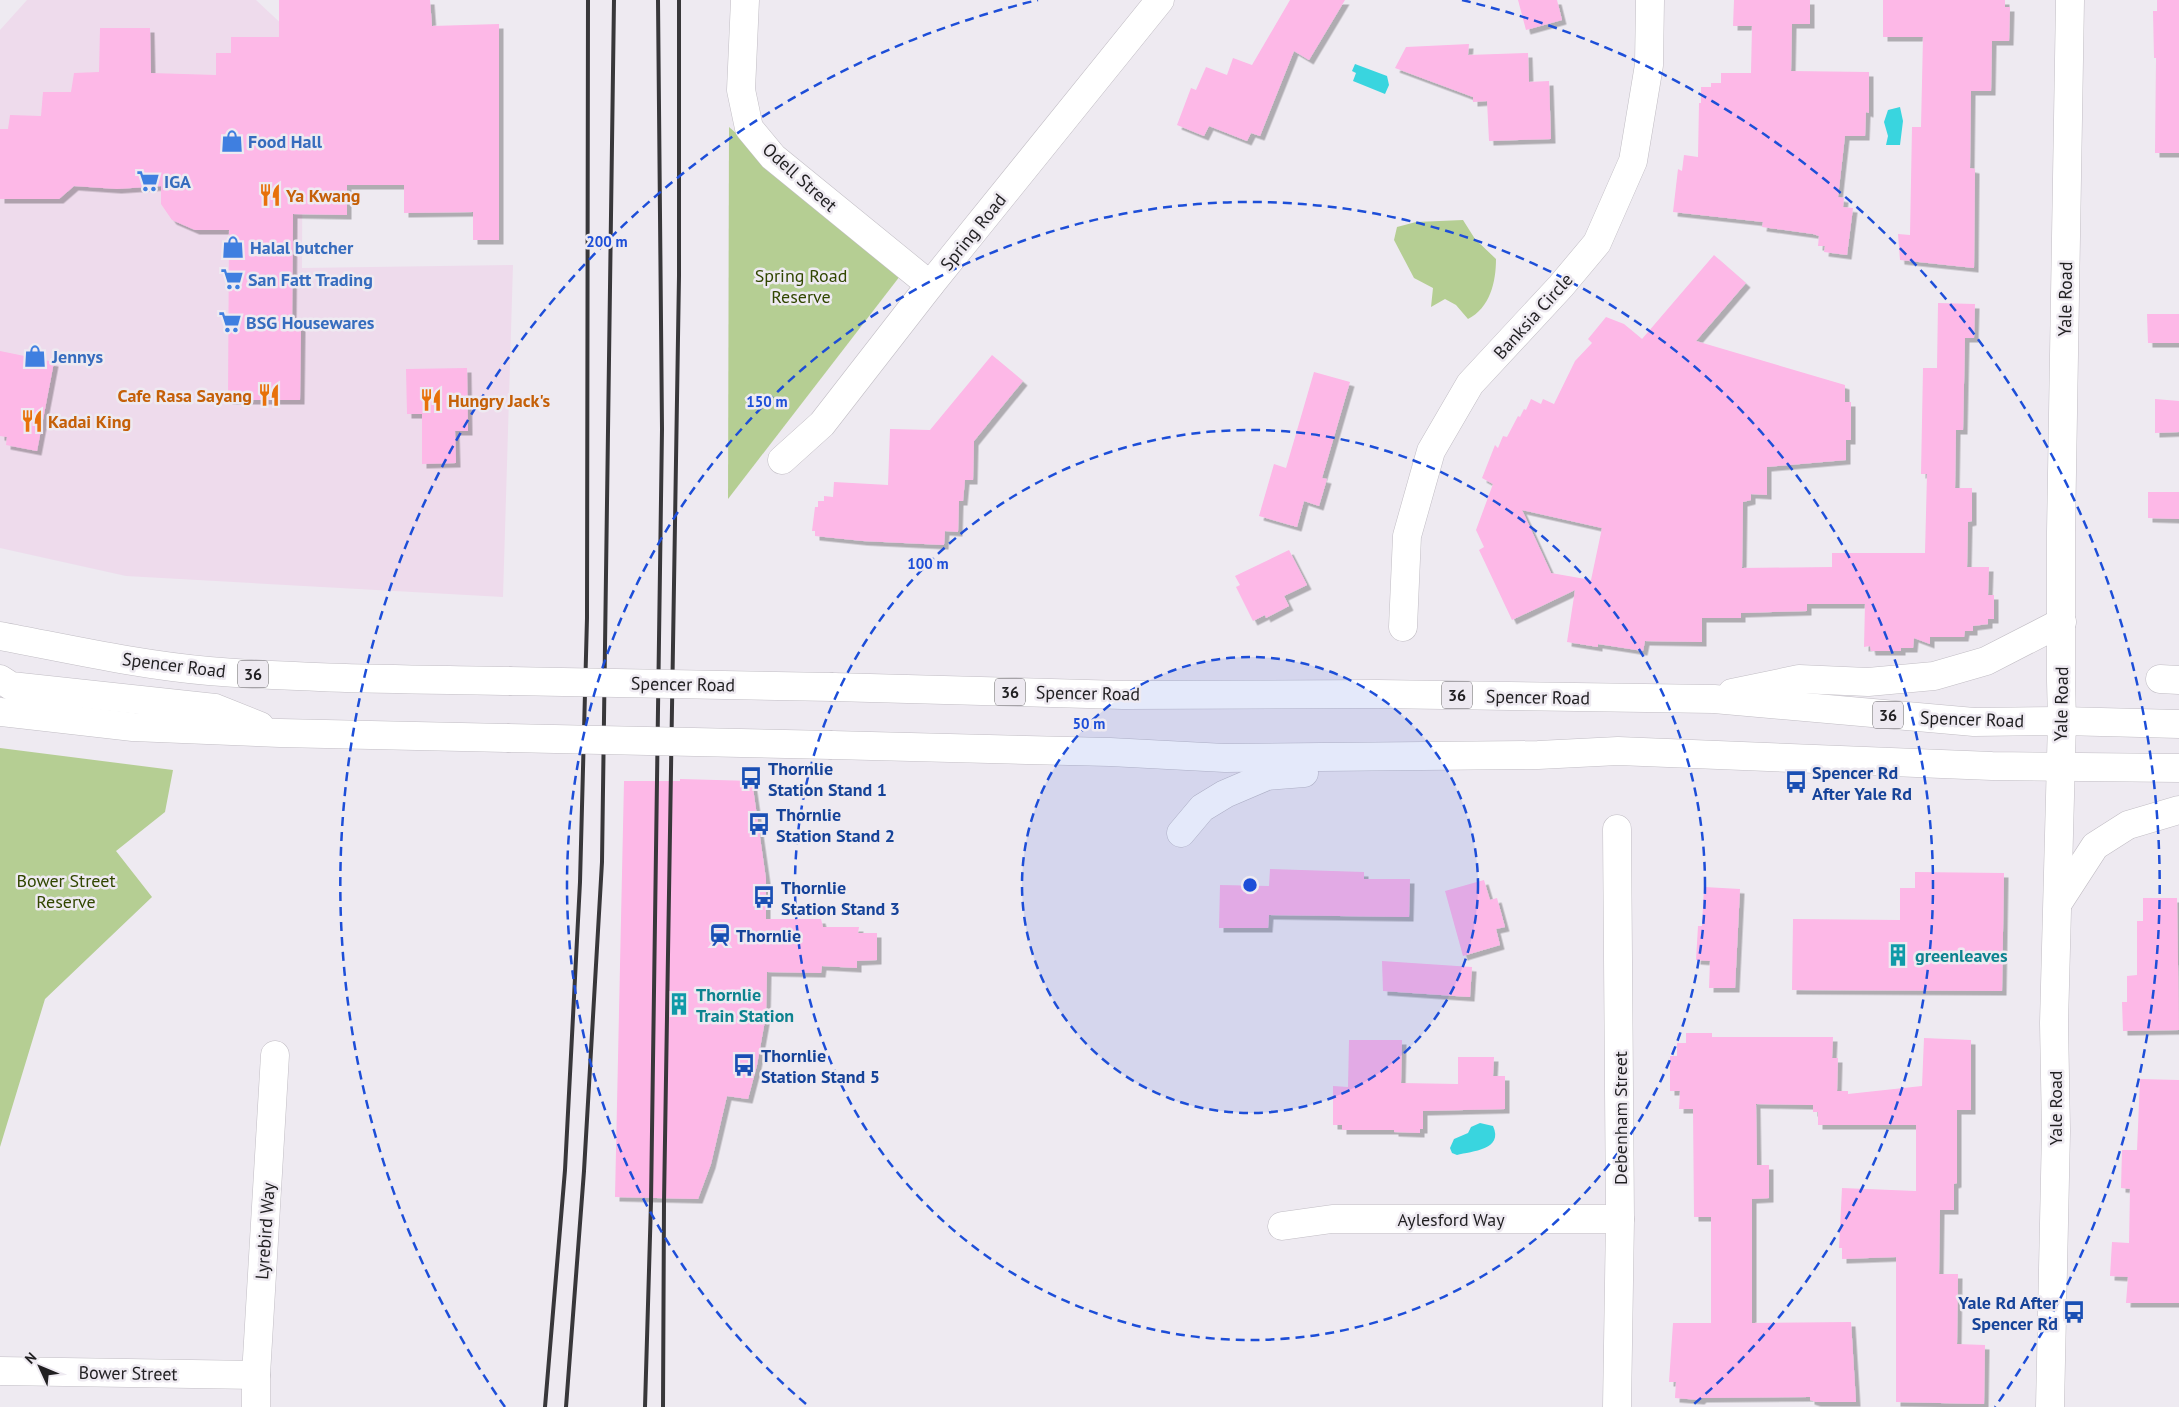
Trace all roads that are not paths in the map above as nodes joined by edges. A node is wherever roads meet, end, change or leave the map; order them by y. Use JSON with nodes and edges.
{"nodes":[{"id":1,"x":745,"y":0,"type":"edge"},
{"id":2,"x":1160,"y":0,"type":"edge"},
{"id":3,"x":1650,"y":0,"type":"edge"},
{"id":4,"x":2070,"y":0,"type":"edge"},
{"id":5,"x":930,"y":286,"type":"junction"},
{"id":6,"x":782,"y":460,"type":"dead end"},
{"id":7,"x":2062,"y":622,"type":"junction"},
{"id":8,"x":1403,"y":627,"type":"dead end"},
{"id":9,"x":0,"y":636,"type":"edge"},
{"id":10,"x":0,"y":679,"type":"edge"},
{"id":11,"x":1714,"y":700,"type":"junction"},
{"id":12,"x":0,"y":712,"type":"edge"},
{"id":13,"x":2062,"y":721,"type":"junction"},
{"id":14,"x":2179,"y":724,"type":"edge"},
{"id":15,"x":280,"y":733,"type":"junction"},
{"id":16,"x":1538,"y":755,"type":"junction"},
{"id":17,"x":2060,"y":768,"type":"junction"},
{"id":18,"x":2179,"y":768,"type":"edge"},
{"id":19,"x":2179,"y":810,"type":"edge"},
{"id":20,"x":1617,"y":829,"type":"dead end"},
{"id":21,"x":1181,"y":833,"type":"dead end"},
{"id":22,"x":2058,"y":903,"type":"junction"},
{"id":23,"x":275,"y":1055,"type":"dead end"},
{"id":24,"x":1620,"y":1219,"type":"junction"},
{"id":25,"x":1282,"y":1226,"type":"dead end"},
{"id":26,"x":0,"y":1371,"type":"edge"},
{"id":27,"x":256,"y":1375,"type":"junction"},
{"id":28,"x":256,"y":1407,"type":"edge"},
{"id":29,"x":1617,"y":1407,"type":"edge"},
{"id":30,"x":2050,"y":1407,"type":"edge"}],
"edges":[{"from":1,"to":5,"type":"main road","name":"Odell Street"},
{"from":2,"to":5,"type":"main road","name":"Spring Road"},
{"from":3,"to":8,"type":"main road","name":"Banksia Circle"},
{"from":4,"to":7,"type":"main road","name":"Yale Road"},
{"from":5,"to":6,"type":"main road","name":"Spring Road"},
{"from":7,"to":11,"type":"main road"},
{"from":7,"to":13,"type":"main road","name":"Yale Road"},
{"from":9,"to":11,"type":"main road","name":"Spencer Road","number":"36","bridge":true},
{"from":10,"to":15,"type":"main road"},
{"from":11,"to":13,"type":"main road","name":"Spencer Road","number":"36"},
{"from":12,"to":15,"type":"main road"},
{"from":13,"to":14,"type":"main road","name":"Spencer Road","number":"36"},
{"from":13,"to":17,"type":"main road","name":"Yale Road"},
{"from":15,"to":16,"type":"main road","bridge":true},
{"from":16,"to":17,"type":"main road"},
{"from":16,"to":21,"type":"main road"},
{"from":17,"to":18,"type":"main road"},
{"from":17,"to":22,"type":"main road","name":"Yale Road"},
{"from":19,"to":22,"type":"main road"},
{"from":20,"to":24,"type":"main road","name":"Debenham Street"},
{"from":22,"to":30,"type":"main road","name":"Yale Road"},
{"from":23,"to":27,"type":"main road","name":"Lyrebird Way"},
{"from":24,"to":25,"type":"main road","name":"Aylesford Way"},
{"from":24,"to":29,"type":"main road","name":"Debenham Street"},
{"from":26,"to":27,"type":"main road","name":"Bower Street"},
{"from":27,"to":28,"type":"main road","name":"Lyrebird Way"}]}
